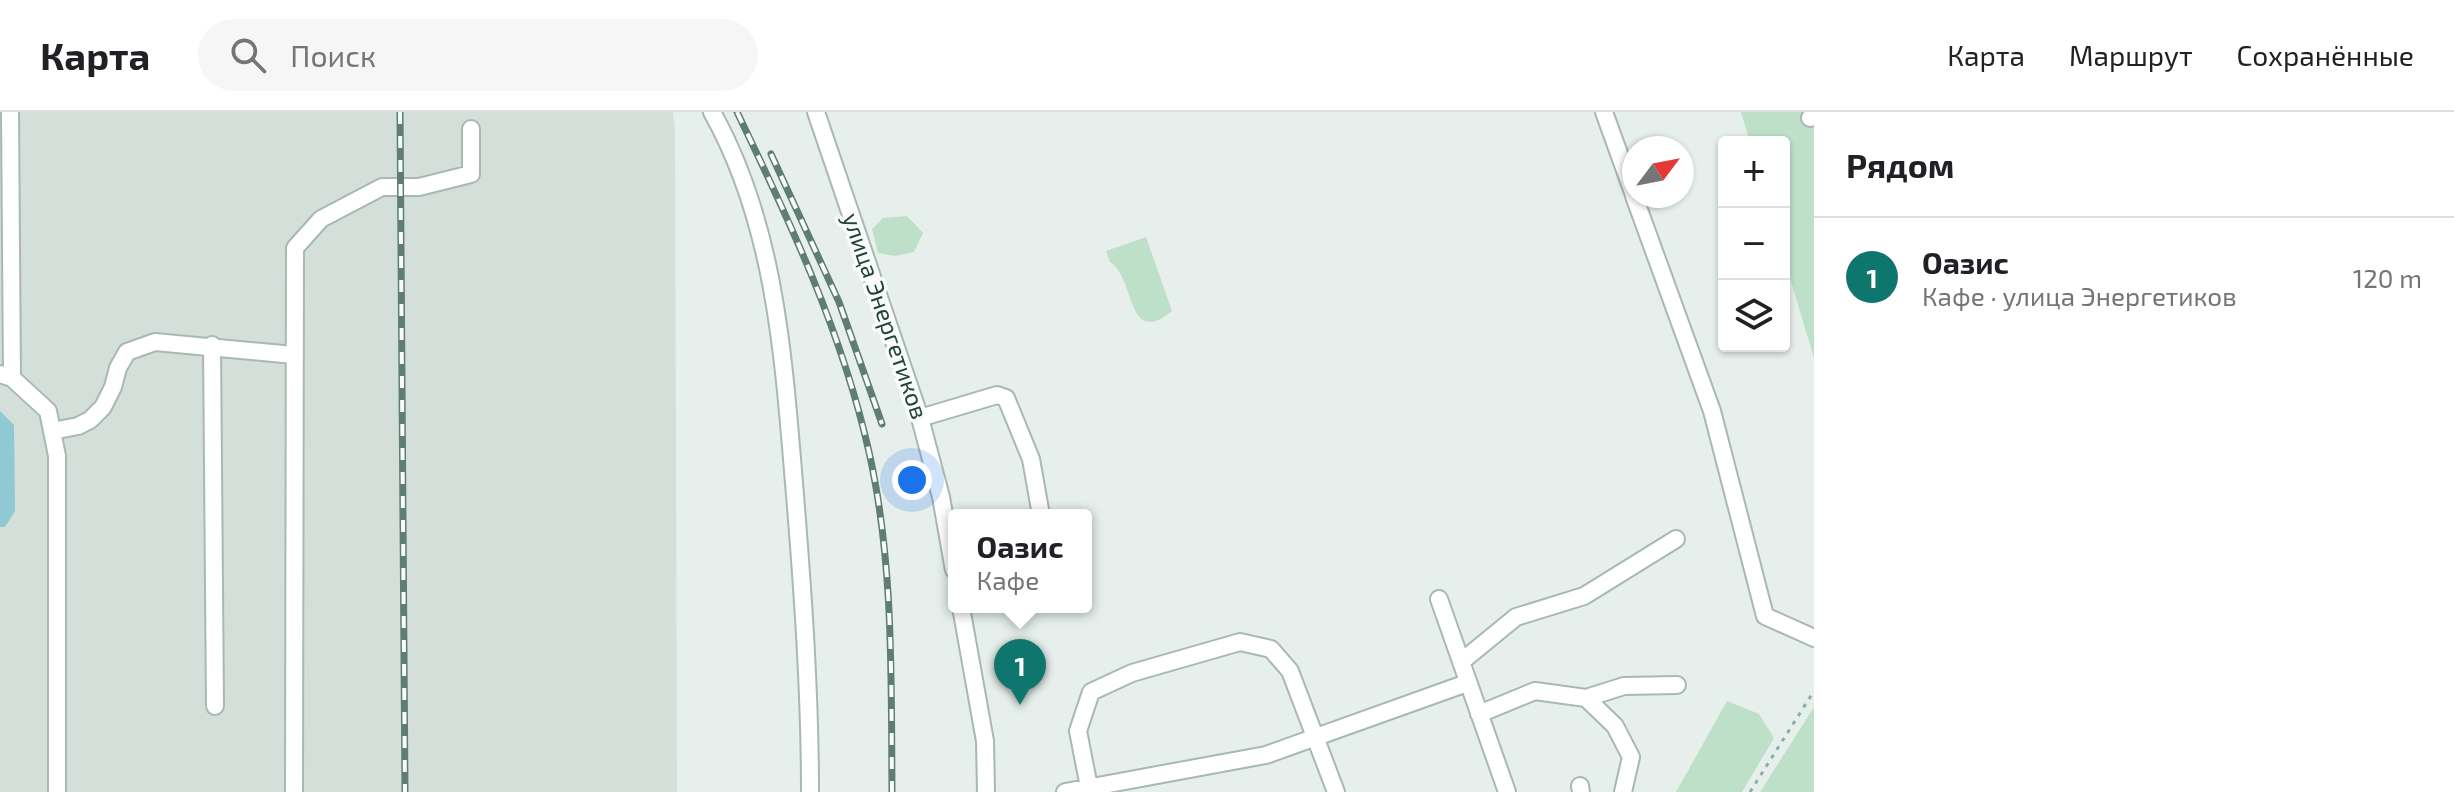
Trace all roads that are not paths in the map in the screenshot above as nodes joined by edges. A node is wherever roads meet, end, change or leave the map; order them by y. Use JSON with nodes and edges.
{"nodes":[{"id":1,"x":10,"y":112,"type":"edge"},
{"id":2,"x":712,"y":112,"type":"edge"},
{"id":3,"x":816,"y":112,"type":"edge"},
{"id":4,"x":1604,"y":112,"type":"edge"},
{"id":5,"x":471,"y":129,"type":"dead end"},
{"id":6,"x":1622,"y":162,"type":"edge"},
{"id":7,"x":1638,"y":208,"type":"edge"},
{"id":8,"x":212,"y":345,"type":"junction"},
{"id":9,"x":294,"y":355,"type":"junction"},
{"id":10,"x":6,"y":376,"type":"edge"},
{"id":11,"x":920,"y":418,"type":"junction"},
{"id":12,"x":52,"y":431,"type":"junction"},
{"id":13,"x":1040,"y":509,"type":"edge"},
{"id":14,"x":948,"y":536,"type":"edge"},
{"id":15,"x":1676,"y":539,"type":"dead end"},
{"id":16,"x":1439,"y":599,"type":"dead end"},
{"id":17,"x":962,"y":613,"type":"edge"},
{"id":18,"x":1814,"y":638,"type":"edge"},
{"id":19,"x":1461,"y":662,"type":"junction"},
{"id":20,"x":1467,"y":683,"type":"junction"},
{"id":21,"x":1677,"y":685,"type":"dead end"},
{"id":22,"x":1586,"y":698,"type":"junction"},
{"id":23,"x":215,"y":706,"type":"dead end"},
{"id":24,"x":1479,"y":714,"type":"junction"},
{"id":25,"x":1317,"y":737,"type":"junction"},
{"id":26,"x":1089,"y":787,"type":"junction"},
{"id":27,"x":1119,"y":787,"type":"edge"},
{"id":28,"x":57,"y":792,"type":"edge"},
{"id":29,"x":294,"y":792,"type":"edge"},
{"id":30,"x":810,"y":792,"type":"edge"},
{"id":31,"x":986,"y":792,"type":"edge"},
{"id":32,"x":1065,"y":792,"type":"edge"},
{"id":33,"x":1336,"y":792,"type":"edge"},
{"id":34,"x":1507,"y":792,"type":"edge"},
{"id":35,"x":1623,"y":792,"type":"edge"}],
"edges":[{"from":1,"to":10,"type":"street"},
{"from":2,"to":30,"type":"street"},
{"from":3,"to":11,"type":"street","name":"улица Энергетиков"},
{"from":4,"to":6,"type":"street"},
{"from":5,"to":9,"type":"street"},
{"from":7,"to":18,"type":"street"},
{"from":8,"to":9,"type":"street"},
{"from":8,"to":12,"type":"street"},
{"from":8,"to":23,"type":"street"},
{"from":9,"to":29,"type":"street"},
{"from":10,"to":12,"type":"street"},
{"from":11,"to":13,"type":"street"},
{"from":11,"to":14,"type":"street","name":"улица Энергетиков"},
{"from":12,"to":28,"type":"street"},
{"from":15,"to":19,"type":"street"},
{"from":16,"to":19,"type":"street"},
{"from":17,"to":31,"type":"street"},
{"from":19,"to":20,"type":"street"},
{"from":20,"to":24,"type":"street"},
{"from":20,"to":25,"type":"street"},
{"from":21,"to":22,"type":"street"},
{"from":22,"to":24,"type":"street"},
{"from":22,"to":35,"type":"street"},
{"from":24,"to":34,"type":"street"},
{"from":25,"to":26,"type":"street"},
{"from":25,"to":27,"type":"street"},
{"from":25,"to":33,"type":"street"},
{"from":26,"to":27,"type":"street"},
{"from":26,"to":32,"type":"street"}]}
